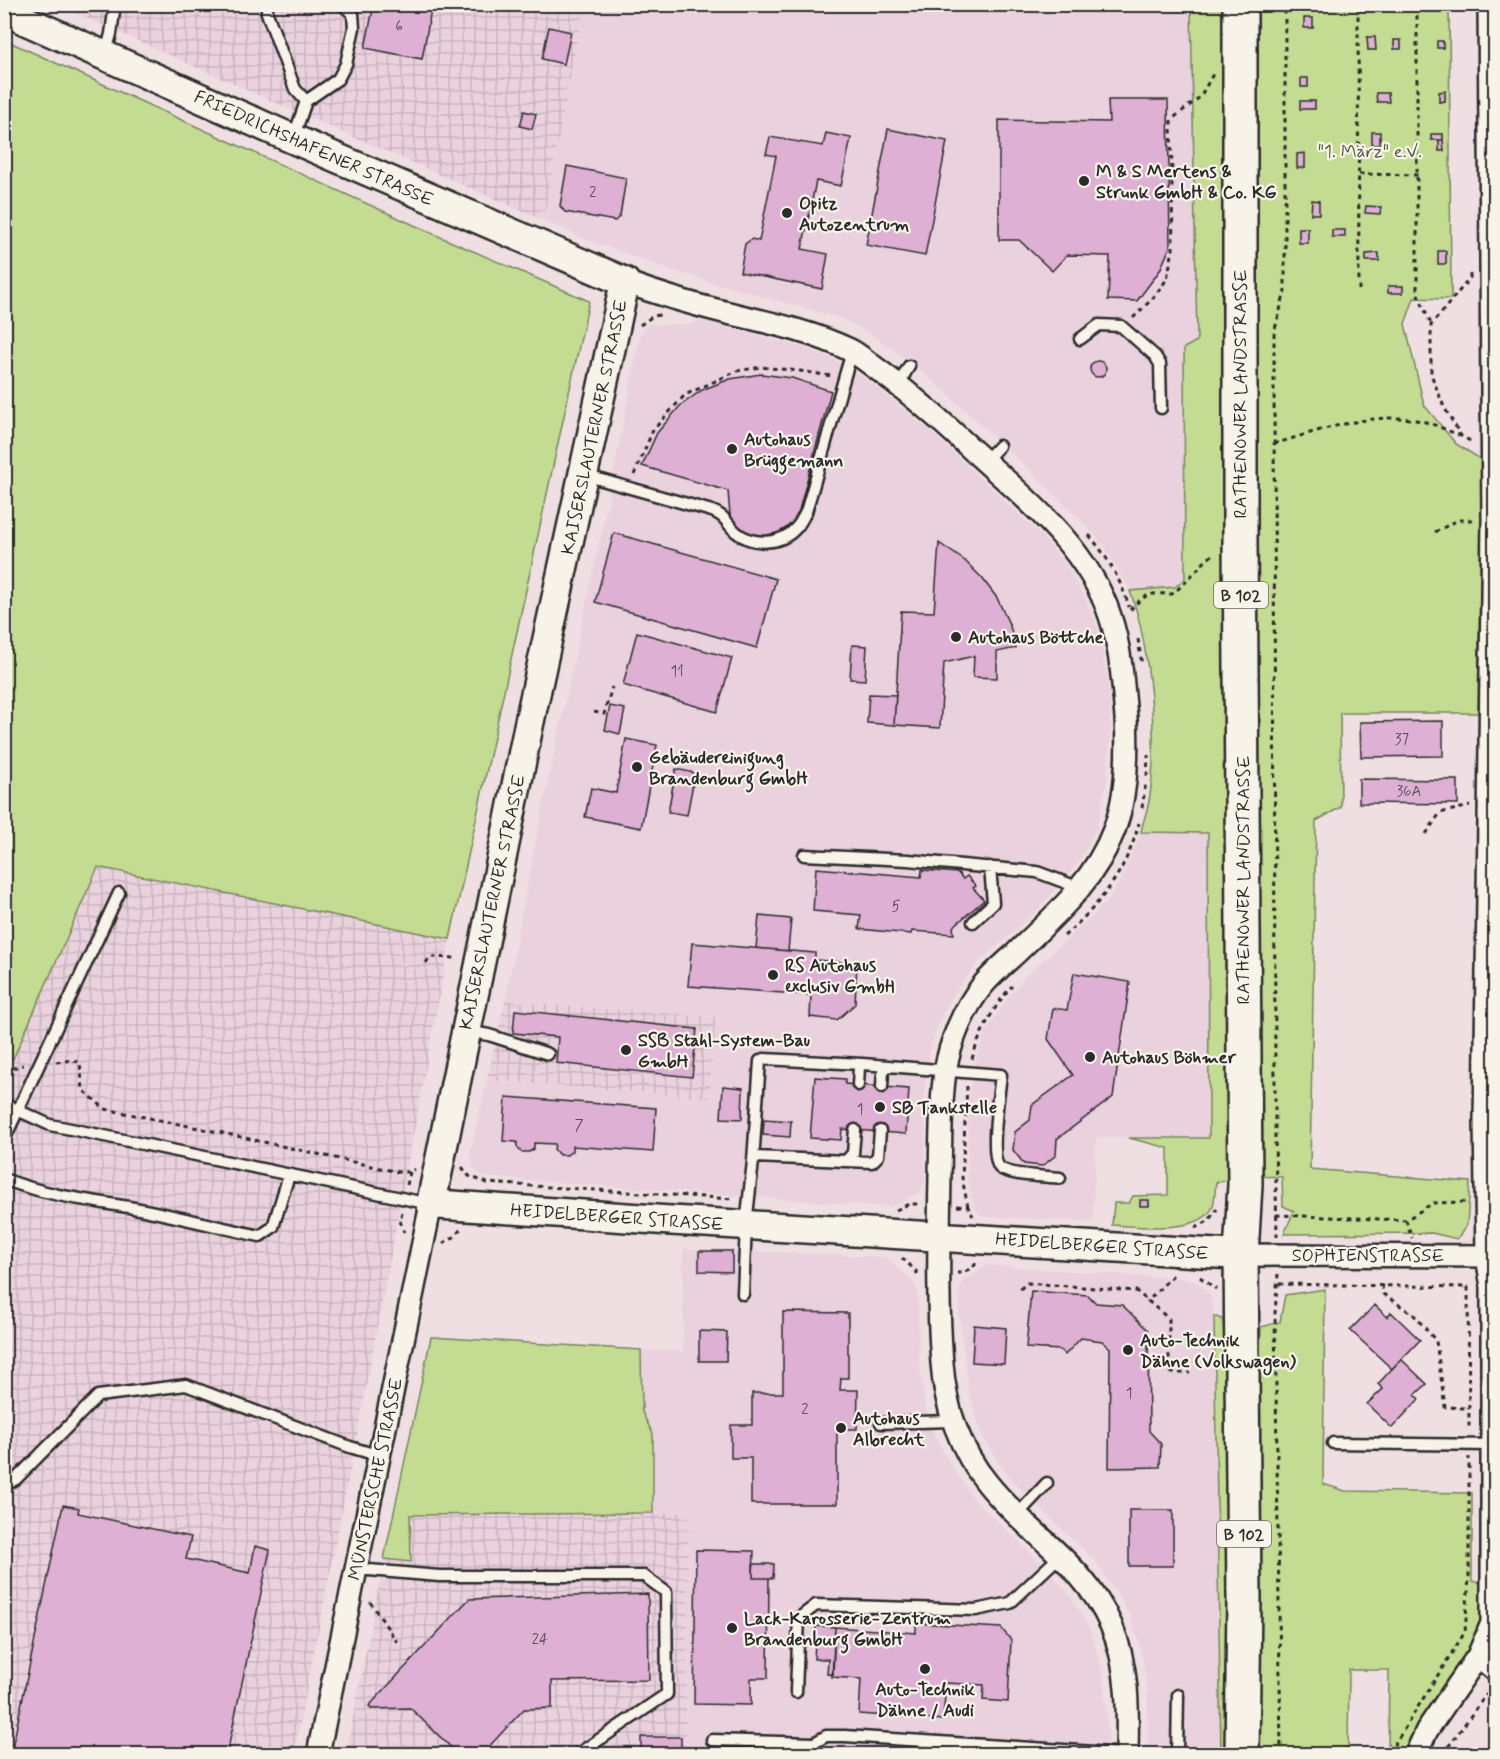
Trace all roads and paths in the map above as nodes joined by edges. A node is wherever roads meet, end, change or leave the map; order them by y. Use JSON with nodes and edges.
{"nodes":[{"id":1,"x":116,"y":4,"type":"edge"},
{"id":2,"x":267,"y":4,"type":"edge"},
{"id":3,"x":342,"y":4,"type":"edge"},
{"id":4,"x":1240,"y":4,"type":"edge"},
{"id":5,"x":1285,"y":4,"type":"edge"},
{"id":6,"x":1489,"y":4,"type":"edge"},
{"id":7,"x":1358,"y":5,"type":"edge"},
{"id":8,"x":1417,"y":5,"type":"edge"},
{"id":9,"x":15,"y":11,"type":"edge"},
{"id":10,"x":105,"y":56,"type":"junction"},
{"id":11,"x":1214,"y":73,"type":"dead end"},
{"id":12,"x":306,"y":101,"type":"junction"},
{"id":13,"x":293,"y":139,"type":"junction"},
{"id":14,"x":1359,"y":174,"type":"junction"},
{"id":15,"x":1418,"y":175,"type":"junction"},
{"id":16,"x":1470,"y":266,"type":"dead end"},
{"id":17,"x":625,"y":282,"type":"junction"},
{"id":18,"x":1359,"y":290,"type":"dead end"},
{"id":19,"x":668,"y":297,"type":"junction"},
{"id":20,"x":1431,"y":325,"type":"junction"},
{"id":21,"x":1121,"y":326,"type":"junction"},
{"id":22,"x":639,"y":327,"type":"dead end"},
{"id":23,"x":1080,"y":339,"type":"dead end"},
{"id":24,"x":852,"y":351,"type":"junction"},
{"id":25,"x":843,"y":379,"type":"junction"},
{"id":26,"x":1161,"y":408,"type":"dead end"},
{"id":27,"x":1461,"y":436,"type":"junction"},
{"id":28,"x":1274,"y":444,"type":"junction"},
{"id":29,"x":1492,"y":460,"type":"edge"},
{"id":30,"x":583,"y":475,"type":"junction"},
{"id":31,"x":629,"y":488,"type":"junction"},
{"id":32,"x":1493,"y":520,"type":"junction"},
{"id":33,"x":1085,"y":530,"type":"dead end"},
{"id":34,"x":1435,"y":532,"type":"dead end"},
{"id":35,"x":1240,"y":539,"type":"junction"},
{"id":36,"x":1136,"y":631,"type":"dead end"},
{"id":37,"x":1143,"y":672,"type":"dead end"},
{"id":38,"x":612,"y":687,"type":"dead end"},
{"id":39,"x":594,"y":712,"type":"dead end"},
{"id":40,"x":1148,"y":753,"type":"dead end"},
{"id":41,"x":1489,"y":802,"type":"junction"},
{"id":42,"x":1142,"y":809,"type":"dead end"},
{"id":43,"x":1140,"y":820,"type":"dead end"},
{"id":44,"x":1426,"y":834,"type":"dead end"},
{"id":45,"x":804,"y":855,"type":"dead end"},
{"id":46,"x":990,"y":867,"type":"junction"},
{"id":47,"x":1080,"y":888,"type":"junction"},
{"id":48,"x":119,"y":893,"type":"dead end"},
{"id":49,"x":974,"y":922,"type":"dead end"},
{"id":50,"x":1063,"y":937,"type":"dead end"},
{"id":51,"x":459,"y":958,"type":"dead end"},
{"id":52,"x":426,"y":963,"type":"dead end"},
{"id":53,"x":1015,"y":982,"type":"dead end"},
{"id":54,"x":466,"y":1030,"type":"junction"},
{"id":55,"x":548,"y":1054,"type":"dead end"},
{"id":56,"x":73,"y":1060,"type":"dead end"},
{"id":57,"x":862,"y":1064,"type":"junction"},
{"id":58,"x":888,"y":1066,"type":"junction"},
{"id":59,"x":945,"y":1069,"type":"junction"},
{"id":60,"x":969,"y":1072,"type":"junction"},
{"id":61,"x":858,"y":1085,"type":"dead end"},
{"id":62,"x":882,"y":1087,"type":"dead end"},
{"id":63,"x":4,"y":1104,"type":"edge"},
{"id":64,"x":19,"y":1111,"type":"junction"},
{"id":65,"x":855,"y":1130,"type":"dead end"},
{"id":66,"x":880,"y":1131,"type":"dead end"},
{"id":67,"x":4,"y":1140,"type":"edge"},
{"id":68,"x":753,"y":1161,"type":"junction"},
{"id":69,"x":846,"y":1161,"type":"junction"},
{"id":70,"x":450,"y":1164,"type":"junction"},
{"id":71,"x":289,"y":1175,"type":"junction"},
{"id":72,"x":1060,"y":1178,"type":"dead end"},
{"id":73,"x":4,"y":1179,"type":"edge"},
{"id":74,"x":1260,"y":1185,"type":"junction"},
{"id":75,"x":927,"y":1201,"type":"junction"},
{"id":76,"x":1486,"y":1201,"type":"junction"},
{"id":77,"x":430,"y":1204,"type":"junction"},
{"id":78,"x":968,"y":1207,"type":"junction"},
{"id":79,"x":1218,"y":1209,"type":"dead end"},
{"id":80,"x":893,"y":1211,"type":"dead end"},
{"id":81,"x":747,"y":1212,"type":"junction"},
{"id":82,"x":1276,"y":1215,"type":"junction"},
{"id":83,"x":976,"y":1220,"type":"dead end"},
{"id":84,"x":1406,"y":1220,"type":"junction"},
{"id":85,"x":1195,"y":1228,"type":"dead end"},
{"id":86,"x":939,"y":1237,"type":"junction"},
{"id":87,"x":1412,"y":1243,"type":"dead end"},
{"id":88,"x":1241,"y":1255,"type":"junction"},
{"id":89,"x":1278,"y":1255,"type":"junction"},
{"id":90,"x":898,"y":1256,"type":"dead end"},
{"id":91,"x":1491,"y":1256,"type":"edge"},
{"id":92,"x":982,"y":1263,"type":"dead end"},
{"id":93,"x":975,"y":1265,"type":"dead end"},
{"id":94,"x":916,"y":1271,"type":"dead end"},
{"id":95,"x":1162,"y":1274,"type":"dead end"},
{"id":96,"x":1173,"y":1275,"type":"junction"},
{"id":97,"x":1181,"y":1275,"type":"dead end"},
{"id":98,"x":1195,"y":1276,"type":"dead end"},
{"id":99,"x":1279,"y":1284,"type":"junction"},
{"id":100,"x":1382,"y":1285,"type":"junction"},
{"id":101,"x":1020,"y":1289,"type":"dead end"},
{"id":102,"x":743,"y":1294,"type":"dead end"},
{"id":103,"x":1148,"y":1301,"type":"junction"},
{"id":104,"x":1231,"y":1303,"type":"junction"},
{"id":105,"x":1275,"y":1313,"type":"junction"},
{"id":106,"x":1190,"y":1373,"type":"dead end"},
{"id":107,"x":1468,"y":1408,"type":"junction"},
{"id":108,"x":952,"y":1420,"type":"junction"},
{"id":109,"x":881,"y":1423,"type":"dead end"},
{"id":110,"x":1333,"y":1443,"type":"dead end"},
{"id":111,"x":1469,"y":1445,"type":"junction"},
{"id":112,"x":1492,"y":1445,"type":"junction"},
{"id":113,"x":380,"y":1456,"type":"junction"},
{"id":114,"x":1047,"y":1482,"type":"dead end"},
{"id":115,"x":4,"y":1486,"type":"edge"},
{"id":116,"x":1017,"y":1515,"type":"junction"},
{"id":117,"x":1061,"y":1555,"type":"junction"},
{"id":118,"x":357,"y":1569,"type":"junction"},
{"id":119,"x":370,"y":1602,"type":"dead end"},
{"id":120,"x":397,"y":1642,"type":"dead end"},
{"id":121,"x":1478,"y":1656,"type":"junction"},
{"id":122,"x":1496,"y":1671,"type":"edge"},
{"id":123,"x":1496,"y":1682,"type":"edge"},
{"id":124,"x":796,"y":1692,"type":"dead end"},
{"id":125,"x":1178,"y":1695,"type":"dead end"},
{"id":126,"x":712,"y":1740,"type":"dead end"},
{"id":127,"x":814,"y":1743,"type":"junction"},
{"id":128,"x":1389,"y":1753,"type":"dead end"},
{"id":129,"x":1127,"y":1754,"type":"edge"},
{"id":130,"x":318,"y":1755,"type":"edge"},
{"id":131,"x":578,"y":1755,"type":"edge"},
{"id":132,"x":812,"y":1755,"type":"edge"},
{"id":133,"x":1177,"y":1755,"type":"edge"},
{"id":134,"x":1242,"y":1755,"type":"edge"},
{"id":135,"x":1281,"y":1755,"type":"edge"},
{"id":136,"x":1416,"y":1755,"type":"edge"},
{"id":137,"x":1443,"y":1755,"type":"edge"}],
"edges":[{"from":1,"to":10,"type":"lane"},
{"from":2,"to":12,"type":"lane"},
{"from":3,"to":12,"type":"lane"},
{"from":4,"to":35,"type":"main road","name":"RATHENOWER LANDSTRASSE","number":"B 102"},
{"from":5,"to":28,"type":"path"},
{"from":6,"to":29,"type":"street"},
{"from":7,"to":8,"type":"path"},
{"from":7,"to":14,"type":"path"},
{"from":8,"to":15,"type":"path"},
{"from":9,"to":10,"type":"street","name":"FRIEDRICHSHAFENER STRASSE"},
{"from":10,"to":13,"type":"street","name":"FRIEDRICHSHAFENER STRASSE"},
{"from":11,"to":21,"type":"path"},
{"from":12,"to":13,"type":"lane"},
{"from":13,"to":17,"type":"street","name":"FRIEDRICHSHAFENER STRASSE"},
{"from":14,"to":15,"type":"path"},
{"from":14,"to":18,"type":"path"},
{"from":15,"to":20,"type":"path"},
{"from":16,"to":20,"type":"path"},
{"from":17,"to":19,"type":"street","name":"KAISERSLAUTERNER STRASSE"},
{"from":17,"to":30,"type":"street","name":"KAISERSLAUTERNER STRASSE"},
{"from":19,"to":22,"type":"path"},
{"from":19,"to":24,"type":"street","name":"KAISERSLAUTERNER STRASSE"},
{"from":20,"to":27,"type":"path"},
{"from":21,"to":23,"type":"lane"},
{"from":21,"to":26,"type":"lane"},
{"from":24,"to":25,"type":"lane"},
{"from":24,"to":47,"type":"street","name":"KAISERSLAUTERNER STRASSE"},
{"from":25,"to":31,"type":"path"},
{"from":25,"to":31,"type":"lane"},
{"from":27,"to":28,"type":"path"},
{"from":27,"to":29,"type":"path"},
{"from":28,"to":74,"type":"path"},
{"from":29,"to":32,"type":"street"},
{"from":30,"to":31,"type":"lane"},
{"from":30,"to":54,"type":"street","name":"KAISERSLAUTERNER STRASSE"},
{"from":32,"to":34,"type":"path"},
{"from":32,"to":41,"type":"street"},
{"from":33,"to":35,"type":"path"},
{"from":35,"to":74,"type":"main road","name":"RATHENOWER LANDSTRASSE","number":"B 102"},
{"from":36,"to":37,"type":"path"},
{"from":38,"to":39,"type":"path"},
{"from":40,"to":42,"type":"path"},
{"from":41,"to":44,"type":"path"},
{"from":41,"to":76,"type":"street"},
{"from":43,"to":50,"type":"path"},
{"from":45,"to":46,"type":"lane"},
{"from":46,"to":47,"type":"lane"},
{"from":46,"to":49,"type":"lane"},
{"from":47,"to":59,"type":"street","name":"KAISERSLAUTERNER STRASSE"},
{"from":48,"to":64,"type":"lane"},
{"from":51,"to":52,"type":"path"},
{"from":53,"to":60,"type":"path"},
{"from":54,"to":55,"type":"lane"},
{"from":54,"to":70,"type":"street","name":"KAISERSLAUTERNER STRASSE"},
{"from":56,"to":70,"type":"path"},
{"from":57,"to":58,"type":"lane"},
{"from":57,"to":61,"type":"lane"},
{"from":57,"to":68,"type":"lane"},
{"from":58,"to":59,"type":"lane"},
{"from":58,"to":62,"type":"lane"},
{"from":59,"to":60,"type":"lane"},
{"from":59,"to":75,"type":"street","name":"KAISERSLAUTERNER STRASSE"},
{"from":60,"to":72,"type":"lane"},
{"from":60,"to":78,"type":"path"},
{"from":63,"to":64,"type":"lane","name":"HEIDELBERGER STRASSE"},
{"from":64,"to":67,"type":"lane"},
{"from":64,"to":71,"type":"lane","name":"HEIDELBERGER STRASSE"},
{"from":65,"to":69,"type":"lane"},
{"from":66,"to":69,"type":"lane"},
{"from":68,"to":69,"type":"lane"},
{"from":68,"to":81,"type":"lane"},
{"from":70,"to":77,"type":"street","name":"KAISERSLAUTERNER STRASSE"},
{"from":70,"to":81,"type":"path"},
{"from":71,"to":73,"type":"lane"},
{"from":71,"to":77,"type":"lane","name":"HEIDELBERGER STRASSE"},
{"from":74,"to":82,"type":"path"},
{"from":74,"to":88,"type":"main road","name":"RATHENOWER LANDSTRASSE","number":"B 102"},
{"from":75,"to":78,"type":"path"},
{"from":75,"to":80,"type":"path"},
{"from":75,"to":86,"type":"street","name":"KAISERSLAUTERNER STRASSE"},
{"from":76,"to":84,"type":"path"},
{"from":76,"to":91,"type":"street"},
{"from":77,"to":81,"type":"street","name":"HEIDELBERGER STRASSE"},
{"from":77,"to":113,"type":"street","name":"MÜNSTERSCHE STRASSE"},
{"from":78,"to":83,"type":"path"},
{"from":79,"to":85,"type":"path"},
{"from":81,"to":86,"type":"street","name":"HEIDELBERGER STRASSE"},
{"from":81,"to":102,"type":"lane"},
{"from":82,"to":84,"type":"path"},
{"from":82,"to":89,"type":"path"},
{"from":84,"to":87,"type":"path"},
{"from":86,"to":88,"type":"street","name":"HEIDELBERGER STRASSE"},
{"from":86,"to":108,"type":"street"},
{"from":88,"to":89,"type":"street","name":"SOPHIENSTRASSE"},
{"from":88,"to":104,"type":"main road","name":"RATHENOWER LANDSTRASSE","number":"B 102"},
{"from":89,"to":91,"type":"street","name":"SOPHIENSTRASSE"},
{"from":89,"to":99,"type":"path"},
{"from":90,"to":94,"type":"path"},
{"from":91,"to":112,"type":"street"},
{"from":92,"to":93,"type":"path"},
{"from":95,"to":96,"type":"path"},
{"from":96,"to":97,"type":"path"},
{"from":96,"to":103,"type":"path"},
{"from":98,"to":104,"type":"path"},
{"from":99,"to":100,"type":"path"},
{"from":99,"to":105,"type":"path"},
{"from":100,"to":107,"type":"path"},
{"from":100,"to":107,"type":"path"},
{"from":101,"to":103,"type":"path"},
{"from":103,"to":106,"type":"path"},
{"from":104,"to":105,"type":"path"},
{"from":104,"to":134,"type":"main road","name":"RATHENOWER LANDSTRASSE","number":"B 102"},
{"from":105,"to":135,"type":"path"},
{"from":107,"to":111,"type":"path"},
{"from":108,"to":109,"type":"lane"},
{"from":108,"to":116,"type":"street"},
{"from":110,"to":111,"type":"lane"},
{"from":111,"to":112,"type":"lane"},
{"from":111,"to":128,"type":"path"},
{"from":112,"to":121,"type":"street"},
{"from":113,"to":115,"type":"lane"},
{"from":113,"to":118,"type":"street","name":"MÜNSTERSCHE STRASSE"},
{"from":114,"to":116,"type":"lane"},
{"from":116,"to":117,"type":"street"},
{"from":117,"to":124,"type":"lane"},
{"from":117,"to":129,"type":"street"},
{"from":118,"to":130,"type":"street","name":"MÜNSTERSCHE STRASSE"},
{"from":118,"to":131,"type":"lane"},
{"from":119,"to":120,"type":"path"},
{"from":121,"to":122,"type":"street"},
{"from":121,"to":136,"type":"street"},
{"from":123,"to":137,"type":"path"},
{"from":125,"to":133,"type":"lane"},
{"from":126,"to":127,"type":"lane"},
{"from":127,"to":129,"type":"lane"},
{"from":127,"to":132,"type":"lane"}]}
